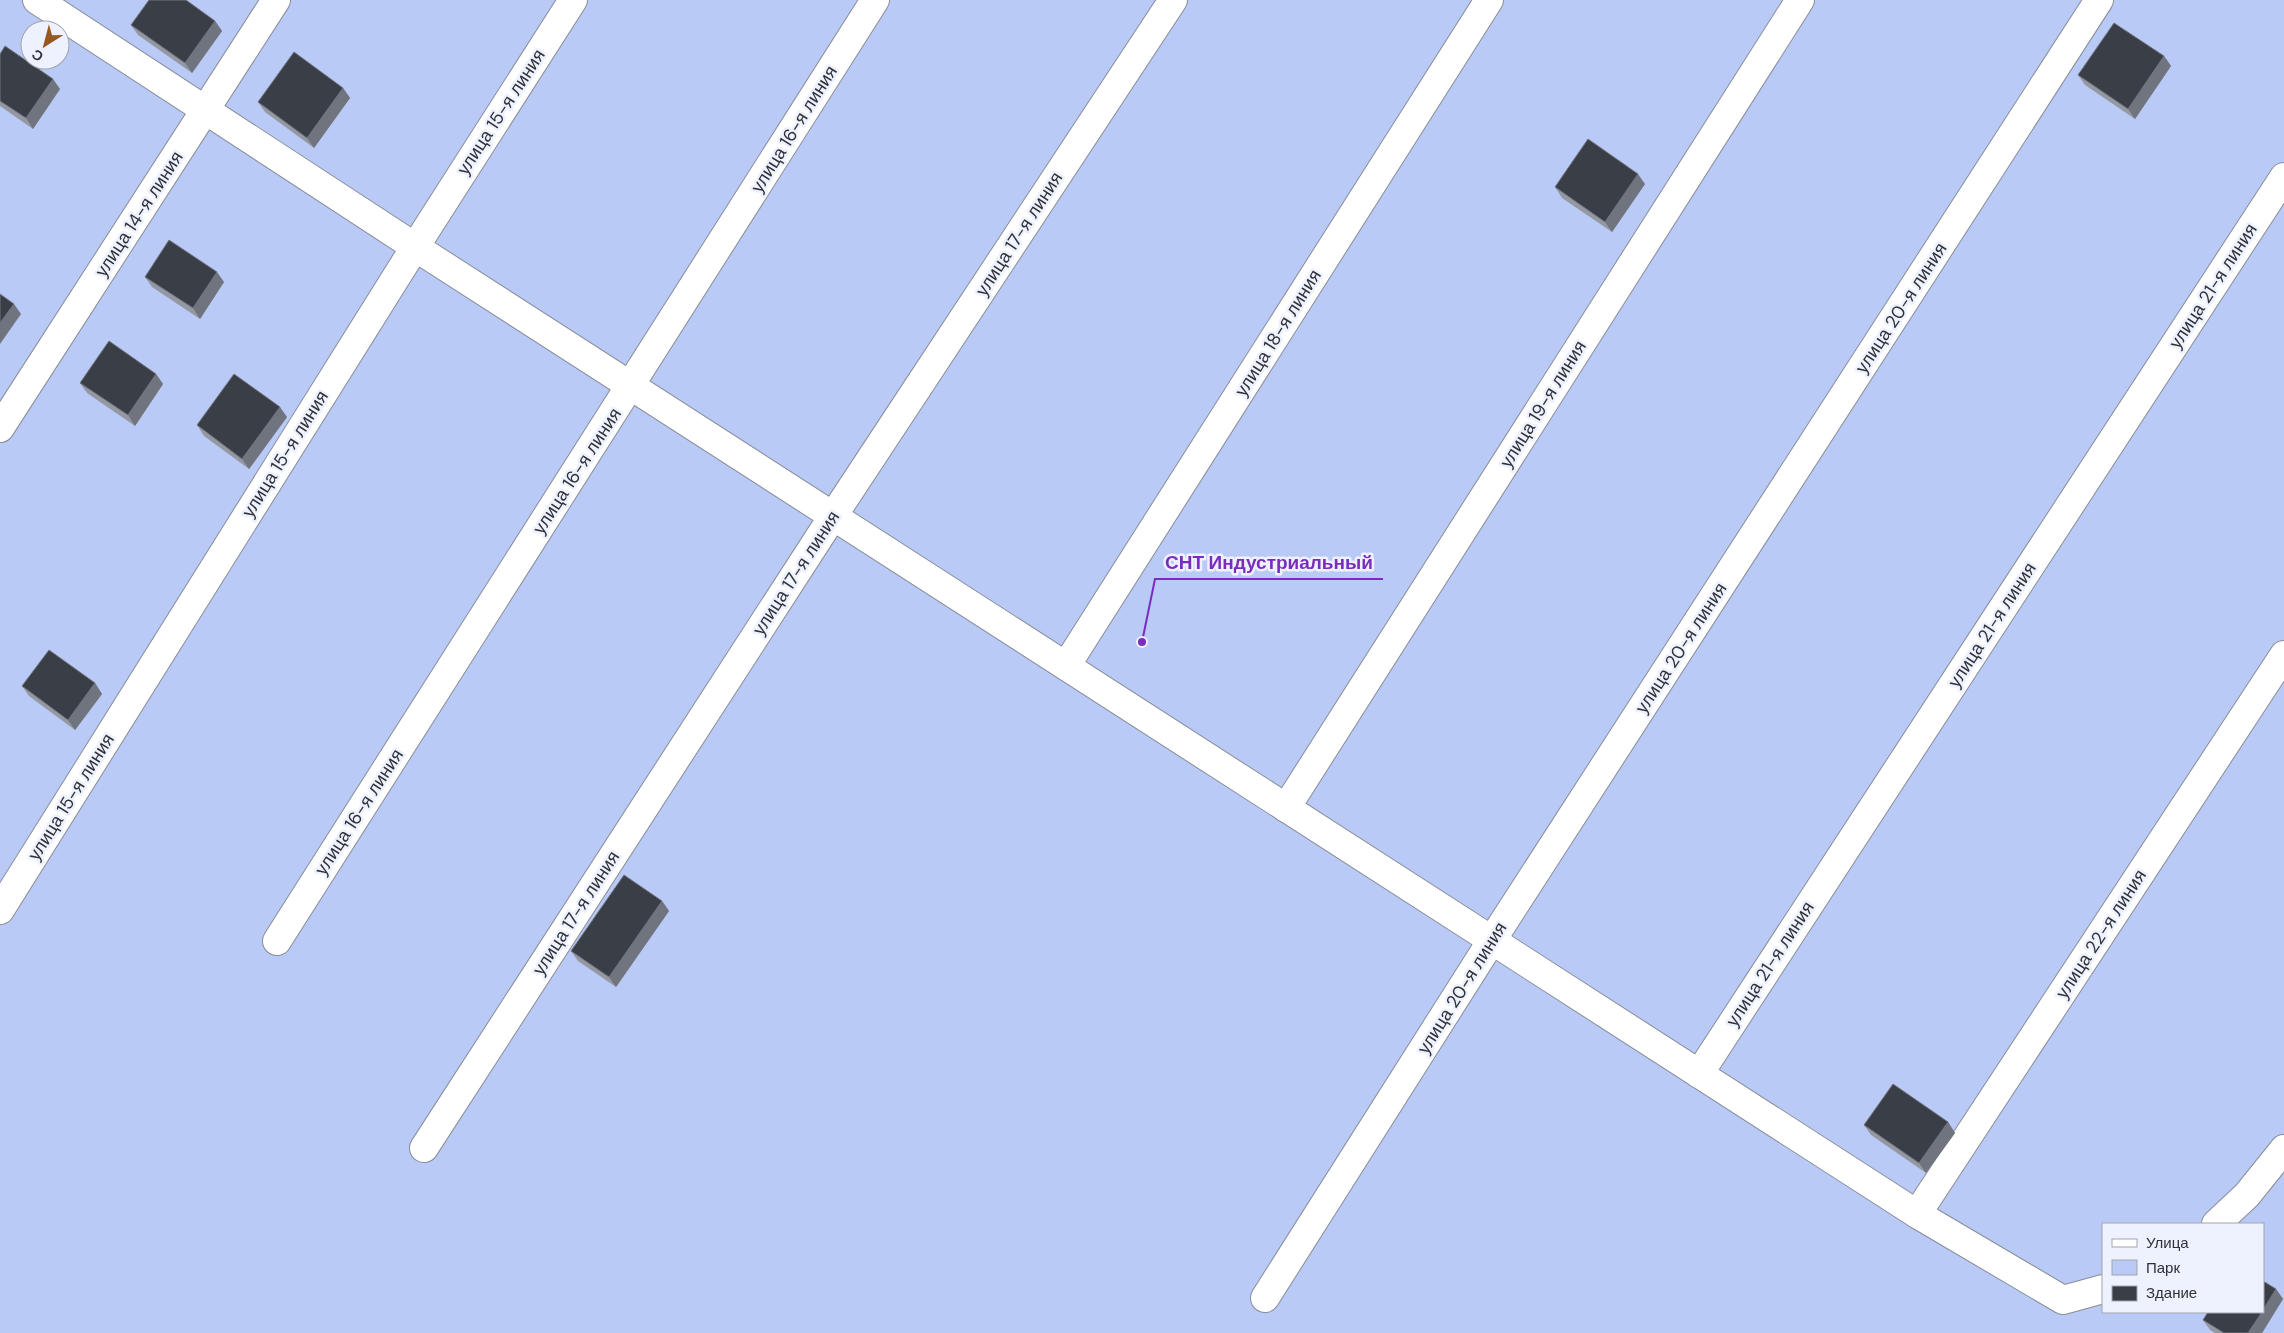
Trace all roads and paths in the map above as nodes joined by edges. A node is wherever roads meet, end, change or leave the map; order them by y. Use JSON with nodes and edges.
{"nodes":[{"id":1,"x":36,"y":0,"type":"edge"},
{"id":2,"x":276,"y":0,"type":"edge"},
{"id":3,"x":573,"y":0,"type":"edge"},
{"id":4,"x":876,"y":0,"type":"edge"},
{"id":5,"x":1173,"y":0,"type":"edge"},
{"id":6,"x":1490,"y":0,"type":"edge"},
{"id":7,"x":1800,"y":0,"type":"edge"},
{"id":8,"x":2099,"y":0,"type":"edge"},
{"id":9,"x":206,"y":111,"type":"junction"},
{"id":10,"x":2284,"y":176,"type":"edge"},
{"id":11,"x":414,"y":246,"type":"junction"},
{"id":12,"x":631,"y":386,"type":"junction"},
{"id":13,"x":0,"y":428,"type":"edge"},
{"id":14,"x":833,"y":516,"type":"junction"},
{"id":15,"x":2284,"y":655,"type":"edge"},
{"id":16,"x":1066,"y":666,"type":"junction"},
{"id":17,"x":1286,"y":808,"type":"junction"},
{"id":18,"x":0,"y":910,"type":"edge"},
{"id":19,"x":277,"y":940,"type":"dead end"},
{"id":20,"x":1492,"y":940,"type":"junction"},
{"id":21,"x":1699,"y":1074,"type":"junction"},
{"id":22,"x":424,"y":1148,"type":"dead end"},
{"id":23,"x":2284,"y":1149,"type":"edge"},
{"id":24,"x":1917,"y":1214,"type":"junction"},
{"id":25,"x":2217,"y":1223,"type":"edge"},
{"id":26,"x":2102,"y":1289,"type":"edge"},
{"id":27,"x":1266,"y":1298,"type":"dead end"}],
"edges":[{"from":1,"to":9,"type":"street"},
{"from":2,"to":9,"type":"street","name":"улица 14-я линия"},
{"from":3,"to":11,"type":"street","name":"улица 15-я линия"},
{"from":4,"to":12,"type":"street","name":"улица 16-я линия"},
{"from":5,"to":14,"type":"street","name":"улица 17-я линия"},
{"from":6,"to":16,"type":"street","name":"улица 18-я линия"},
{"from":7,"to":17,"type":"street","name":"улица 19-я линия"},
{"from":8,"to":20,"type":"street","name":"улица 20-я линия"},
{"from":9,"to":11,"type":"street"},
{"from":9,"to":13,"type":"street","name":"улица 14-я линия"},
{"from":10,"to":21,"type":"street","name":"улица 21-я линия"},
{"from":11,"to":12,"type":"street"},
{"from":11,"to":18,"type":"street","name":"улица 15-я линия"},
{"from":12,"to":14,"type":"street"},
{"from":12,"to":19,"type":"street","name":"улица 16-я линия"},
{"from":14,"to":16,"type":"street"},
{"from":14,"to":22,"type":"street","name":"улица 17-я линия"},
{"from":15,"to":24,"type":"street","name":"улица 22-я линия"},
{"from":16,"to":17,"type":"street"},
{"from":17,"to":20,"type":"street"},
{"from":20,"to":21,"type":"street"},
{"from":20,"to":27,"type":"street","name":"улица 20-я линия"},
{"from":21,"to":24,"type":"street"},
{"from":23,"to":25,"type":"street"},
{"from":24,"to":26,"type":"street"}]}
